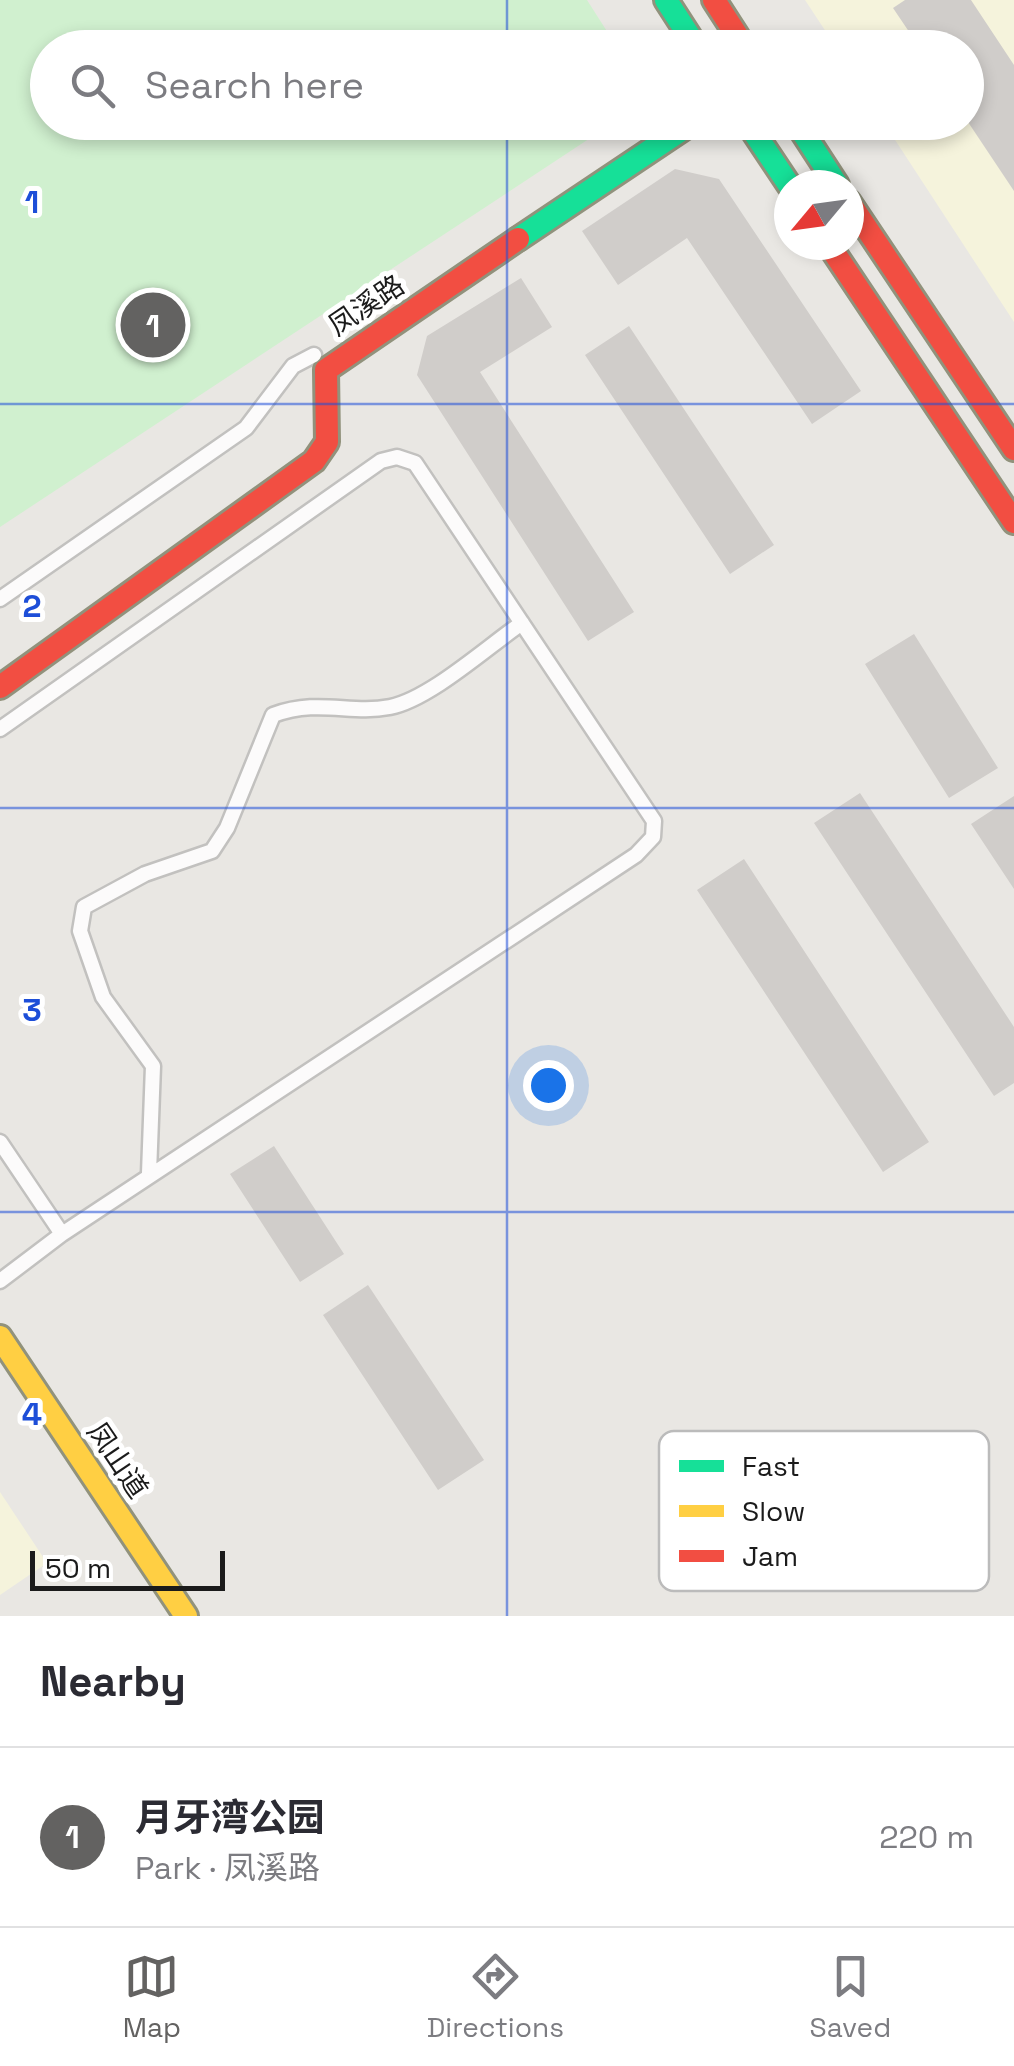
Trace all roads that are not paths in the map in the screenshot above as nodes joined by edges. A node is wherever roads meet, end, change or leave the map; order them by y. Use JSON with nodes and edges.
{"nodes":[{"id":1,"x":639,"y":0,"type":"edge"},
{"id":2,"x":666,"y":0,"type":"edge"},
{"id":3,"x":700,"y":0,"type":"edge"},
{"id":4,"x":714,"y":0,"type":"edge"},
{"id":5,"x":658,"y":30,"type":"edge"},
{"id":6,"x":685,"y":30,"type":"edge"},
{"id":7,"x":704,"y":30,"type":"edge"},
{"id":8,"x":734,"y":30,"type":"edge"},
{"id":9,"x":647,"y":140,"type":"edge"},
{"id":10,"x":649,"y":140,"type":"edge"},
{"id":11,"x":759,"y":140,"type":"edge"},
{"id":12,"x":808,"y":140,"type":"edge"},
{"id":13,"x":779,"y":170,"type":"edge"},
{"id":14,"x":828,"y":170,"type":"edge"},
{"id":15,"x":864,"y":224,"type":"edge"},
{"id":16,"x":839,"y":260,"type":"edge"},
{"id":17,"x":314,"y":355,"type":"junction"},
{"id":18,"x":1014,"y":449,"type":"edge"},
{"id":19,"x":1014,"y":522,"type":"edge"},
{"id":20,"x":0,"y":599,"type":"edge"},
{"id":21,"x":522,"y":623,"type":"junction"},
{"id":22,"x":0,"y":670,"type":"edge"},
{"id":23,"x":0,"y":687,"type":"edge"},
{"id":24,"x":0,"y":729,"type":"edge"},
{"id":25,"x":0,"y":1142,"type":"edge"},
{"id":26,"x":150,"y":1173,"type":"junction"},
{"id":27,"x":62,"y":1234,"type":"junction"},
{"id":28,"x":0,"y":1281,"type":"edge"},
{"id":29,"x":0,"y":1337,"type":"edge"},
{"id":30,"x":0,"y":1368,"type":"edge"},
{"id":31,"x":166,"y":1616,"type":"edge"},
{"id":32,"x":186,"y":1616,"type":"edge"}],
"edges":[{"from":1,"to":5,"type":"street"},
{"from":2,"to":6,"type":"street"},
{"from":3,"to":7,"type":"street"},
{"from":4,"to":8,"type":"street"},
{"from":9,"to":17,"type":"street","name":"凤溪路"},
{"from":10,"to":23,"type":"street","name":"凤溪路"},
{"from":11,"to":13,"type":"street"},
{"from":12,"to":14,"type":"street"},
{"from":15,"to":18,"type":"street"},
{"from":16,"to":19,"type":"street"},
{"from":17,"to":20,"type":"lane"},
{"from":17,"to":22,"type":"street","name":"凤溪路"},
{"from":21,"to":24,"type":"lane"},
{"from":21,"to":26,"type":"lane"},
{"from":21,"to":26,"type":"lane"},
{"from":25,"to":27,"type":"lane"},
{"from":26,"to":27,"type":"lane"},
{"from":27,"to":28,"type":"lane"},
{"from":29,"to":32,"type":"street","name":"凤山道"},
{"from":30,"to":31,"type":"street","name":"凤山道"}]}
